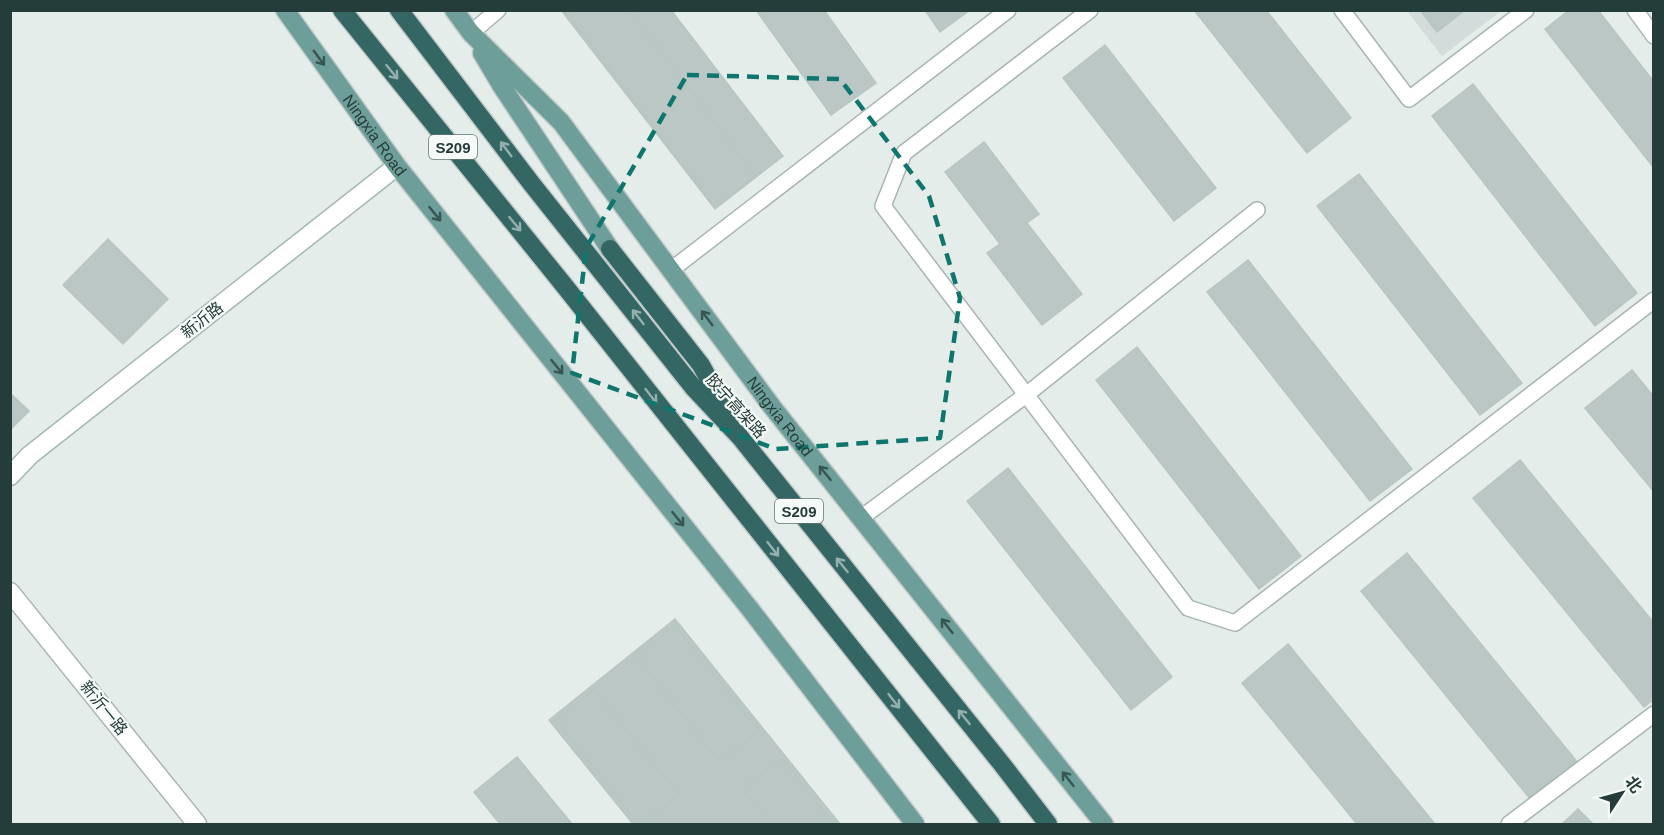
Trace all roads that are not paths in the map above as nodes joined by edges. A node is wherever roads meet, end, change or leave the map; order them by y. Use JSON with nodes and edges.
{"nodes":[{"id":1,"x":285,"y":10,"type":"edge"},
{"id":2,"x":342,"y":10,"type":"edge"},
{"id":3,"x":399,"y":10,"type":"edge"},
{"id":4,"x":454,"y":10,"type":"edge"},
{"id":5,"x":498,"y":10,"type":"edge"},
{"id":6,"x":1008,"y":10,"type":"edge"},
{"id":7,"x":1090,"y":10,"type":"edge"},
{"id":8,"x":1342,"y":10,"type":"edge"},
{"id":9,"x":1526,"y":10,"type":"edge"},
{"id":10,"x":1635,"y":10,"type":"edge"},
{"id":11,"x":471,"y":33,"type":"junction"},
{"id":12,"x":1653,"y":36,"type":"edge"},
{"id":13,"x":397,"y":166,"type":"junction"},
{"id":14,"x":1257,"y":210,"type":"dead end"},
{"id":15,"x":610,"y":249,"type":"joint"},
{"id":16,"x":671,"y":270,"type":"junction"},
{"id":17,"x":1653,"y":300,"type":"edge"},
{"id":18,"x":1026,"y":395,"type":"junction"},
{"id":19,"x":740,"y":437,"type":"junction"},
{"id":20,"x":10,"y":476,"type":"edge"},
{"id":21,"x":861,"y":518,"type":"junction"},
{"id":22,"x":10,"y":592,"type":"edge"},
{"id":23,"x":1653,"y":714,"type":"edge"},
{"id":24,"x":195,"y":824,"type":"edge"},
{"id":25,"x":915,"y":825,"type":"edge"},
{"id":26,"x":991,"y":825,"type":"edge"},
{"id":27,"x":1048,"y":825,"type":"edge"},
{"id":28,"x":1104,"y":825,"type":"edge"},
{"id":29,"x":1509,"y":825,"type":"edge"}],
"edges":[{"from":1,"to":13,"type":"main road","name":"Ningxia Road","one_way":true},
{"from":2,"to":26,"type":"highway","number":"S209","one_way":true},
{"from":19,"to":3,"type":"highway","name":"胶宁高架路","number":"S209","one_way":true},
{"from":4,"to":11,"type":"main road","name":"Ningxia Road"},
{"from":5,"to":11,"type":"lane"},
{"from":6,"to":16,"type":"lane"},
{"from":7,"to":18,"type":"lane"},
{"from":8,"to":9,"type":"lane"},
{"from":10,"to":12,"type":"lane"},
{"from":11,"to":15,"type":"main road"},
{"from":11,"to":16,"type":"main road","name":"Ningxia Road"},
{"from":13,"to":20,"type":"street","name":"新沂路"},
{"from":13,"to":25,"type":"main road","name":"Ningxia Road","one_way":true},
{"from":14,"to":18,"type":"lane"},
{"from":15,"to":19,"type":"highway"},
{"from":21,"to":16,"type":"main road","name":"Ningxia Road","one_way":true},
{"from":17,"to":18,"type":"lane"},
{"from":18,"to":21,"type":"lane"},
{"from":27,"to":19,"type":"highway","name":"胶宁高架路","number":"S209","one_way":true},
{"from":28,"to":21,"type":"main road","name":"Ningxia Road","one_way":true},
{"from":22,"to":24,"type":"street","name":"新沂一路"},
{"from":23,"to":29,"type":"lane"}]}
